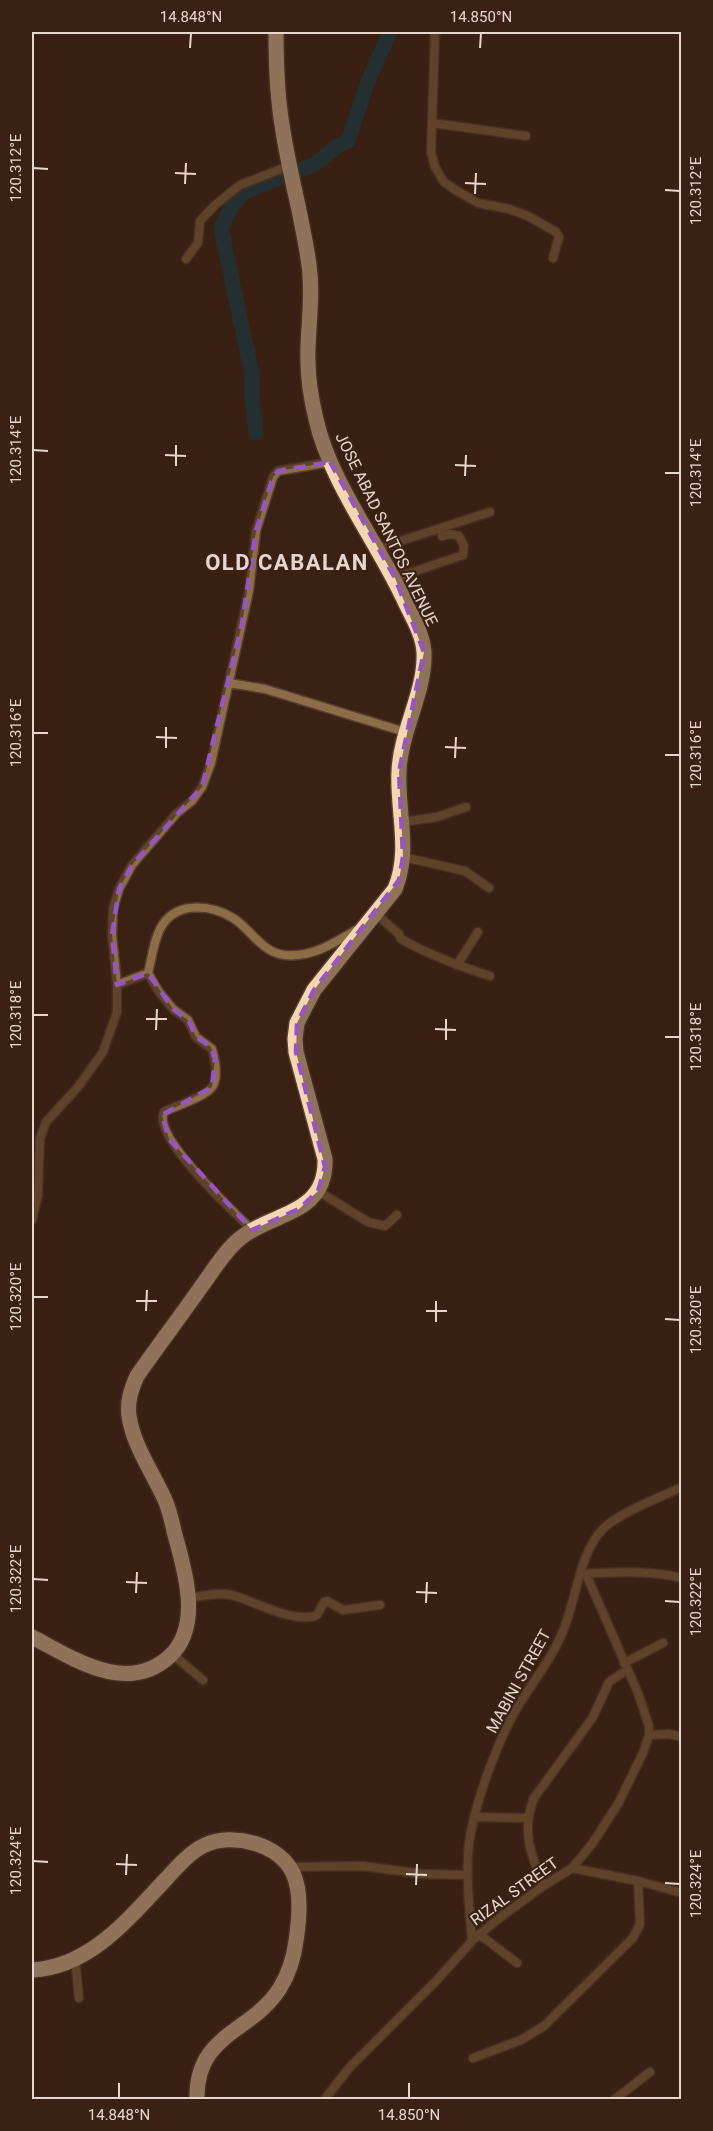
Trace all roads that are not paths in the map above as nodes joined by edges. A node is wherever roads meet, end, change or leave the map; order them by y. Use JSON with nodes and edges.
{"nodes":[{"id":1,"x":276,"y":32,"type":"edge"},
{"id":2,"x":435,"y":32,"type":"edge"},
{"id":3,"x":432,"y":123,"type":"junction"},
{"id":4,"x":526,"y":136,"type":"dead end"},
{"id":5,"x":290,"y":168,"type":"junction"},
{"id":6,"x":553,"y":258,"type":"dead end"},
{"id":7,"x":186,"y":259,"type":"dead end"},
{"id":8,"x":330,"y":462,"type":"junction"},
{"id":9,"x":490,"y":512,"type":"dead end"},
{"id":10,"x":442,"y":536,"type":"dead end"},
{"id":11,"x":379,"y":548,"type":"junction"},
{"id":12,"x":395,"y":578,"type":"junction"},
{"id":13,"x":229,"y":683,"type":"junction"},
{"id":14,"x":405,"y":732,"type":"junction"},
{"id":15,"x":466,"y":807,"type":"dead end"},
{"id":16,"x":402,"y":822,"type":"junction"},
{"id":17,"x":403,"y":857,"type":"junction"},
{"id":18,"x":489,"y":888,"type":"dead end"},
{"id":19,"x":375,"y":913,"type":"junction"},
{"id":20,"x":365,"y":926,"type":"junction"},
{"id":21,"x":478,"y":932,"type":"dead end"},
{"id":22,"x":457,"y":965,"type":"junction"},
{"id":23,"x":148,"y":973,"type":"junction"},
{"id":24,"x":490,"y":976,"type":"dead end"},
{"id":25,"x":117,"y":985,"type":"junction"},
{"id":26,"x":318,"y":1191,"type":"junction"},
{"id":27,"x":397,"y":1215,"type":"dead end"},
{"id":28,"x":32,"y":1220,"type":"edge"},
{"id":29,"x":252,"y":1230,"type":"junction"},
{"id":30,"x":681,"y":1487,"type":"edge"},
{"id":31,"x":583,"y":1574,"type":"junction"},
{"id":32,"x":681,"y":1578,"type":"edge"},
{"id":33,"x":189,"y":1598,"type":"junction"},
{"id":34,"x":380,"y":1605,"type":"dead end"},
{"id":35,"x":32,"y":1637,"type":"edge"},
{"id":36,"x":663,"y":1643,"type":"dead end"},
{"id":37,"x":172,"y":1654,"type":"junction"},
{"id":38,"x":626,"y":1667,"type":"junction"},
{"id":39,"x":203,"y":1680,"type":"dead end"},
{"id":40,"x":649,"y":1734,"type":"junction"},
{"id":41,"x":681,"y":1737,"type":"edge"},
{"id":42,"x":475,"y":1817,"type":"junction"},
{"id":43,"x":527,"y":1818,"type":"junction"},
{"id":44,"x":289,"y":1867,"type":"junction"},
{"id":45,"x":572,"y":1868,"type":"junction"},
{"id":46,"x":468,"y":1875,"type":"junction"},
{"id":47,"x":638,"y":1881,"type":"junction"},
{"id":48,"x":543,"y":1886,"type":"junction"},
{"id":49,"x":681,"y":1893,"type":"edge"},
{"id":50,"x":479,"y":1934,"type":"junction"},
{"id":51,"x":472,"y":1941,"type":"junction"},
{"id":52,"x":75,"y":1958,"type":"junction"},
{"id":53,"x":517,"y":1963,"type":"dead end"},
{"id":54,"x":32,"y":1970,"type":"edge"},
{"id":55,"x":79,"y":1998,"type":"dead end"},
{"id":56,"x":473,"y":2058,"type":"dead end"},
{"id":57,"x":650,"y":2072,"type":"dead end"},
{"id":58,"x":197,"y":2100,"type":"edge"},
{"id":59,"x":324,"y":2100,"type":"edge"},
{"id":60,"x":614,"y":2100,"type":"edge"}],
"edges":[{"from":1,"to":5,"type":"highway","name":"JOSE ABAD SANTOS AVENUE"},
{"from":2,"to":3,"type":"street"},
{"from":3,"to":4,"type":"street"},
{"from":3,"to":6,"type":"street"},
{"from":5,"to":7,"type":"street"},
{"from":5,"to":8,"type":"highway","name":"JOSE ABAD SANTOS AVENUE"},
{"from":8,"to":11,"type":"highway","name":"JOSE ABAD SANTOS AVENUE"},
{"from":8,"to":13,"type":"street"},
{"from":9,"to":11,"type":"street"},
{"from":10,"to":12,"type":"street"},
{"from":11,"to":12,"type":"highway","name":"JOSE ABAD SANTOS AVENUE"},
{"from":12,"to":14,"type":"highway","name":"JOSE ABAD SANTOS AVENUE"},
{"from":13,"to":14,"type":"street"},
{"from":13,"to":25,"type":"street"},
{"from":14,"to":16,"type":"highway","name":"JOSE ABAD SANTOS AVENUE"},
{"from":15,"to":16,"type":"street"},
{"from":16,"to":17,"type":"highway","name":"JOSE ABAD SANTOS AVENUE"},
{"from":17,"to":18,"type":"street"},
{"from":17,"to":19,"type":"highway","name":"JOSE ABAD SANTOS AVENUE"},
{"from":19,"to":20,"type":"highway","name":"JOSE ABAD SANTOS AVENUE"},
{"from":19,"to":22,"type":"street"},
{"from":20,"to":23,"type":"street"},
{"from":20,"to":26,"type":"highway","name":"JOSE ABAD SANTOS AVENUE"},
{"from":21,"to":22,"type":"street"},
{"from":22,"to":24,"type":"street"},
{"from":23,"to":25,"type":"street"},
{"from":23,"to":29,"type":"street"},
{"from":25,"to":28,"type":"street"},
{"from":26,"to":27,"type":"street"},
{"from":26,"to":29,"type":"highway"},
{"from":29,"to":33,"type":"highway"},
{"from":30,"to":31,"type":"street","name":"MABINI STREET"},
{"from":31,"to":32,"type":"street"},
{"from":31,"to":38,"type":"street"},
{"from":31,"to":42,"type":"street","name":"MABINI STREET"},
{"from":33,"to":34,"type":"street"},
{"from":33,"to":37,"type":"highway"},
{"from":35,"to":37,"type":"highway"},
{"from":36,"to":38,"type":"street"},
{"from":37,"to":39,"type":"street"},
{"from":38,"to":40,"type":"street"},
{"from":38,"to":43,"type":"street"},
{"from":40,"to":41,"type":"street"},
{"from":40,"to":45,"type":"street","name":"RIZAL STREET"},
{"from":42,"to":43,"type":"street"},
{"from":42,"to":46,"type":"street","name":"MABINI STREET"},
{"from":43,"to":48,"type":"street"},
{"from":44,"to":46,"type":"street"},
{"from":44,"to":52,"type":"highway"},
{"from":44,"to":58,"type":"highway"},
{"from":45,"to":47,"type":"street"},
{"from":45,"to":48,"type":"street","name":"RIZAL STREET"},
{"from":46,"to":51,"type":"street","name":"MABINI STREET"},
{"from":47,"to":49,"type":"street"},
{"from":47,"to":56,"type":"street"},
{"from":48,"to":50,"type":"street","name":"RIZAL STREET"},
{"from":50,"to":51,"type":"street","name":"RIZAL STREET"},
{"from":50,"to":53,"type":"street"},
{"from":51,"to":59,"type":"street","name":"RIZAL STREET"},
{"from":52,"to":54,"type":"highway"},
{"from":52,"to":55,"type":"street"},
{"from":57,"to":60,"type":"street"}]}
